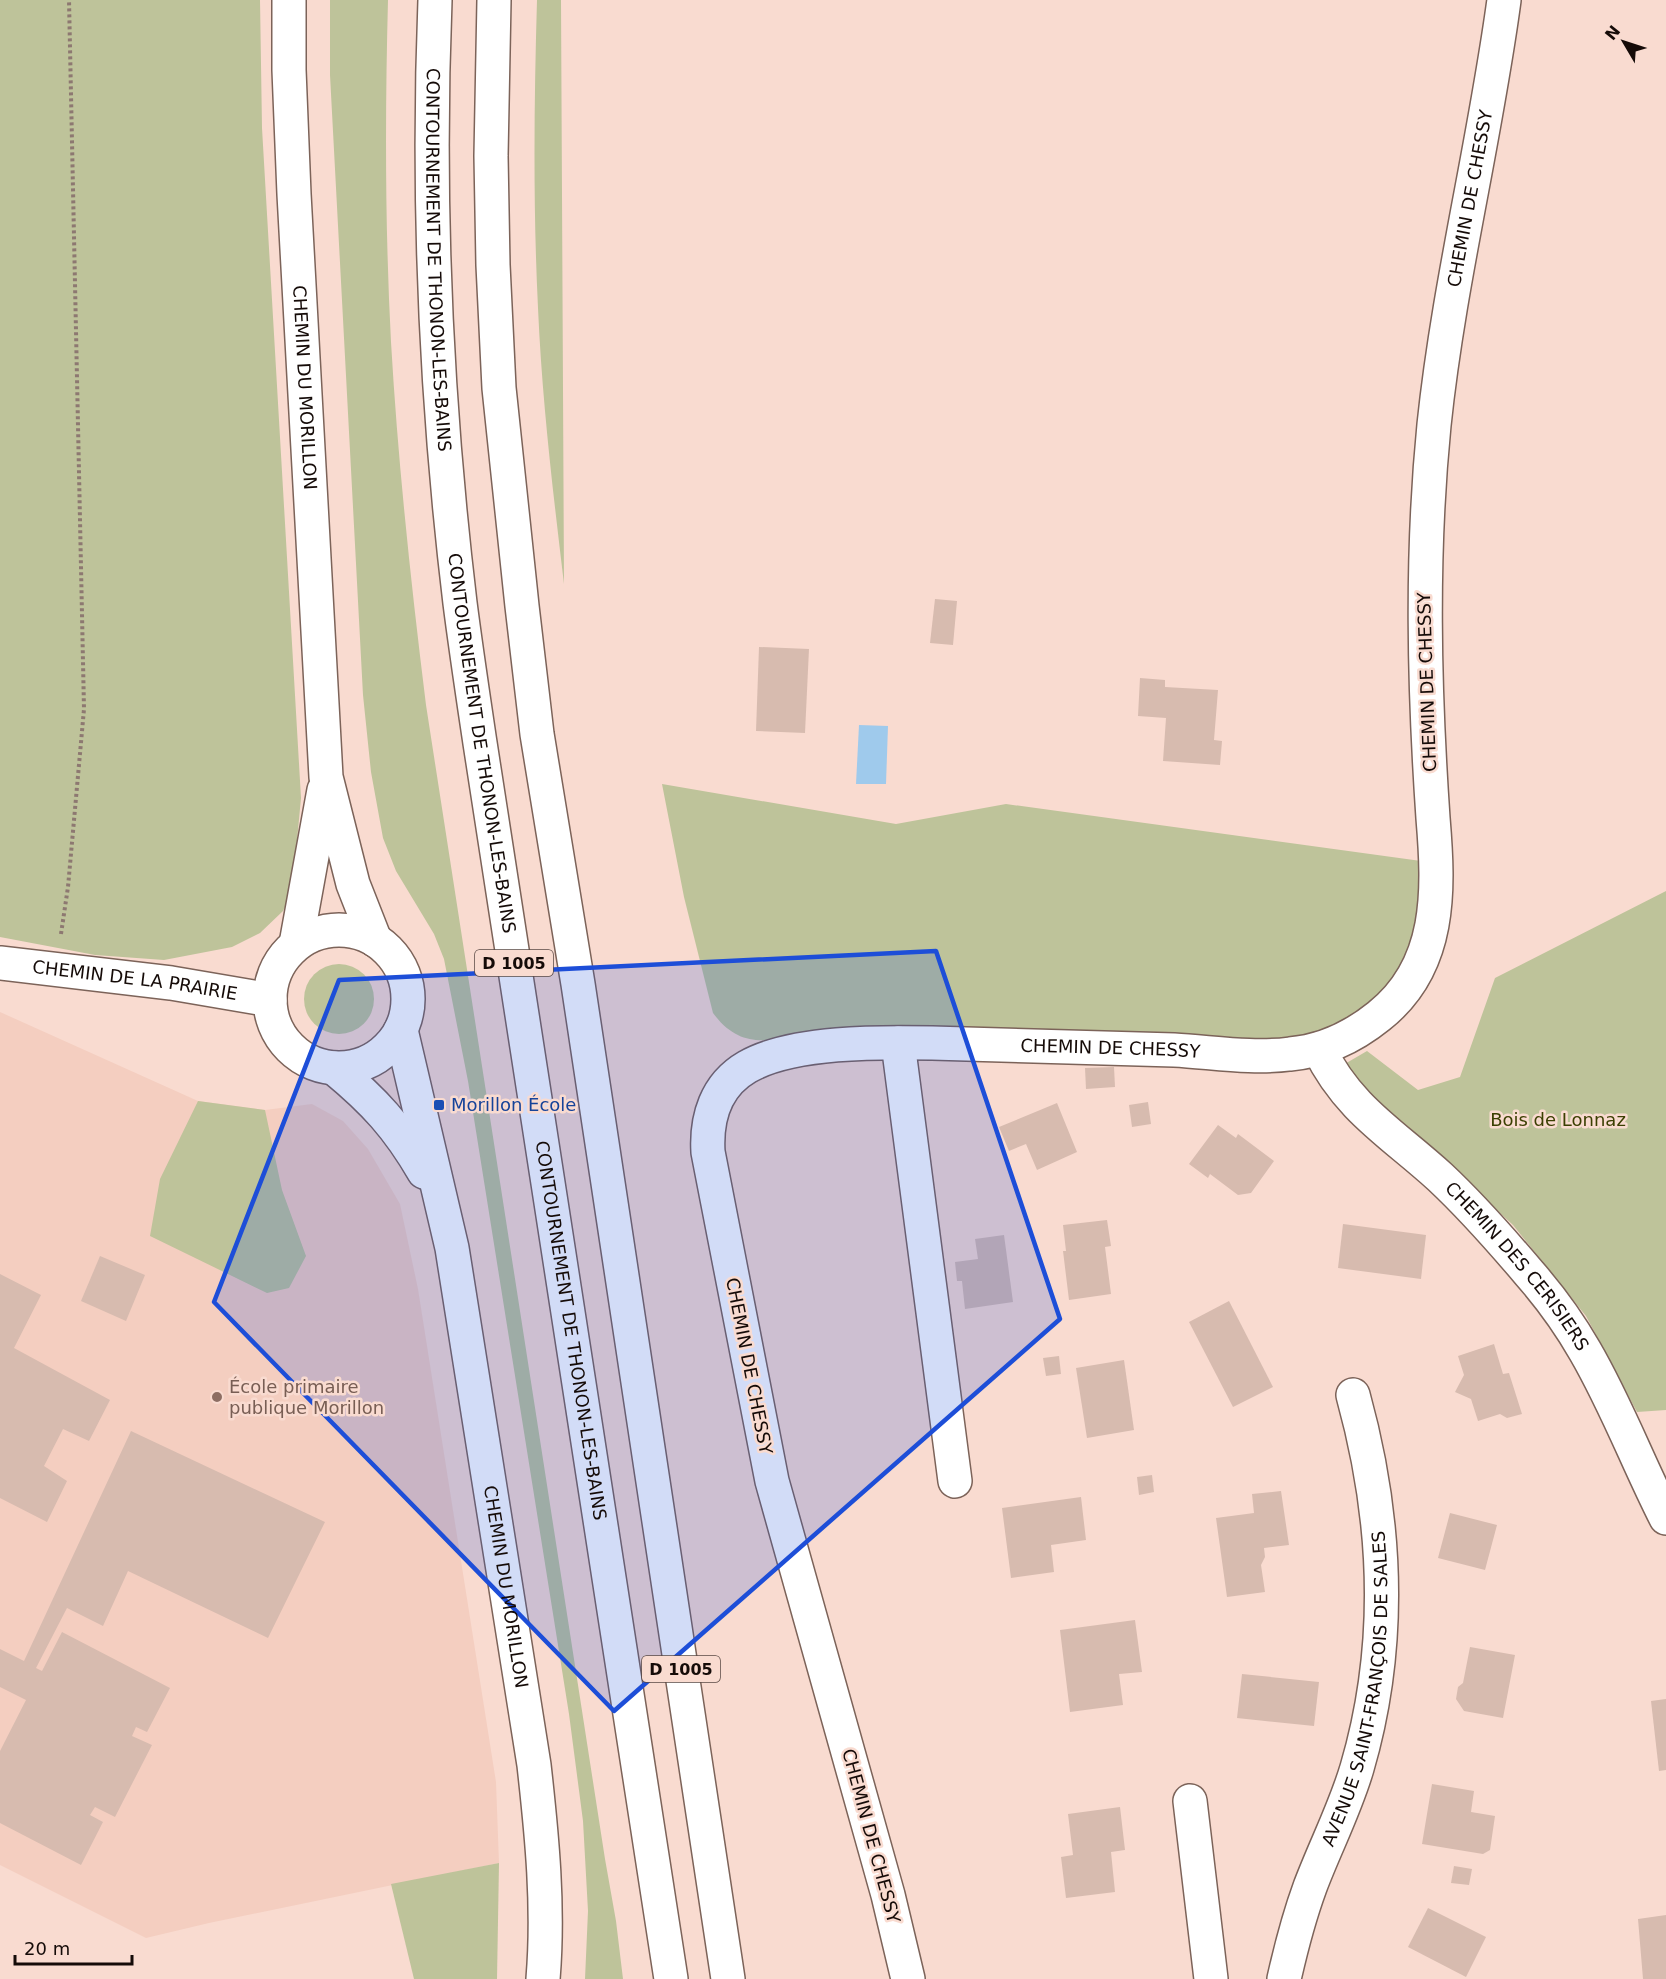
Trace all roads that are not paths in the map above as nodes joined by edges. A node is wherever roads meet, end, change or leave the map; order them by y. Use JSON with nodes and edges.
{"nodes":[{"id":1,"x":289,"y":0,"type":"edge"},
{"id":2,"x":435,"y":0,"type":"edge"},
{"id":3,"x":494,"y":0,"type":"edge"},
{"id":4,"x":1504,"y":0,"type":"edge"},
{"id":5,"x":326,"y":777,"type":"junction"},
{"id":6,"x":375,"y":940,"type":"junction"},
{"id":7,"x":296,"y":944,"type":"junction"},
{"id":8,"x":0,"y":963,"type":"edge"},
{"id":9,"x":270,"y":1000,"type":"junction"},
{"id":10,"x":400,"y":1030,"type":"junction"},
{"id":11,"x":898,"y":1042,"type":"junction"},
{"id":12,"x":1319,"y":1049,"type":"junction"},
{"id":13,"x":334,"y":1068,"type":"junction"},
{"id":14,"x":439,"y":1199,"type":"junction"},
{"id":15,"x":1353,"y":1395,"type":"dead end"},
{"id":16,"x":954,"y":1481,"type":"dead end"},
{"id":17,"x":1666,"y":1518,"type":"edge"},
{"id":18,"x":1190,"y":1801,"type":"dead end"},
{"id":19,"x":543,"y":1979,"type":"edge"},
{"id":20,"x":671,"y":1979,"type":"edge"},
{"id":21,"x":728,"y":1979,"type":"edge"},
{"id":22,"x":908,"y":1979,"type":"edge"},
{"id":23,"x":1211,"y":1979,"type":"edge"},
{"id":24,"x":1284,"y":1979,"type":"edge"}],
"edges":[{"from":1,"to":5,"type":"main road","name":"CHEMIN DU MORILLON"},
{"from":2,"to":20,"type":"main road","name":"CONTOURNEMENT DE THONON-LES-BAINS","number":"D 1005"},
{"from":3,"to":21,"type":"main road","number":"D 1005"},
{"from":4,"to":12,"type":"main road","name":"CHEMIN DE CHESSY"},
{"from":5,"to":6,"type":"main road","name":"CHEMIN DU MORILLON"},
{"from":5,"to":7,"type":"main road","name":"CHEMIN DU MORILLON"},
{"from":6,"to":7,"type":"main road"},
{"from":6,"to":10,"type":"main road"},
{"from":7,"to":9,"type":"main road"},
{"from":8,"to":9,"type":"main road","name":"CHEMIN DE LA PRAIRIE"},
{"from":9,"to":13,"type":"main road"},
{"from":10,"to":13,"type":"main road"},
{"from":10,"to":14,"type":"main road","name":"CHEMIN DU MORILLON"},
{"from":11,"to":12,"type":"main road","name":"CHEMIN DE CHESSY"},
{"from":11,"to":16,"type":"main road"},
{"from":11,"to":22,"type":"main road","name":"CHEMIN DE CHESSY"},
{"from":12,"to":17,"type":"main road","name":"CHEMIN DES CERISIERS"},
{"from":13,"to":14,"type":"main road","name":"CHEMIN DU MORILLON"},
{"from":14,"to":19,"type":"main road","name":"CHEMIN DU MORILLON"},
{"from":15,"to":24,"type":"main road","name":"AVENUE SAINT-FRANÇOIS DE SALES"},
{"from":18,"to":23,"type":"main road"}]}
